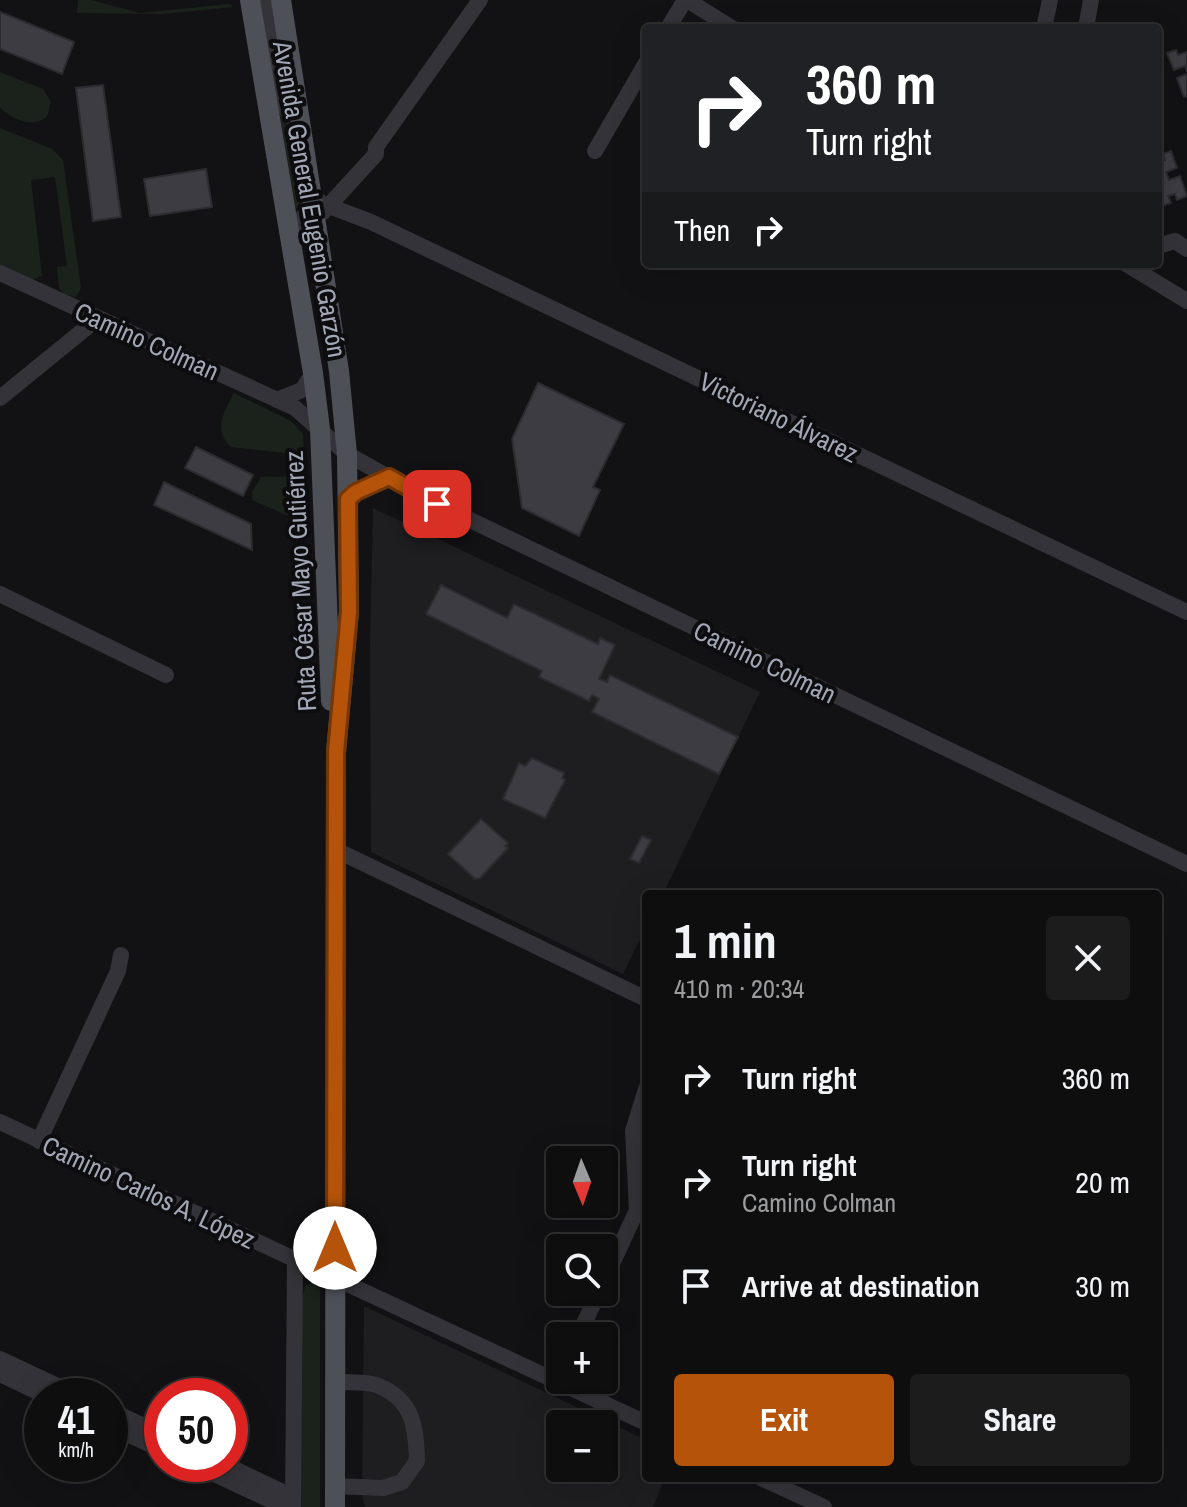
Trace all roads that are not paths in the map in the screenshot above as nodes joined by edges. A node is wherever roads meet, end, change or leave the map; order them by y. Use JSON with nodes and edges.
{"nodes":[{"id":1,"x":250,"y":0,"type":"edge"},
{"id":2,"x":267,"y":0,"type":"edge"},
{"id":3,"x":281,"y":0,"type":"edge"},
{"id":4,"x":480,"y":0,"type":"edge"},
{"id":5,"x":686,"y":0,"type":"edge"},
{"id":6,"x":1050,"y":0,"type":"edge"},
{"id":7,"x":1091,"y":0,"type":"edge"},
{"id":8,"x":671,"y":24,"type":"edge"},
{"id":9,"x":725,"y":24,"type":"edge"},
{"id":10,"x":1045,"y":24,"type":"edge"},
{"id":11,"x":1087,"y":24,"type":"edge"},
{"id":12,"x":642,"y":70,"type":"edge"},
{"id":13,"x":301,"y":130,"type":"junction"},
{"id":14,"x":376,"y":147,"type":"junction"},
{"id":15,"x":595,"y":151,"type":"dead end"},
{"id":16,"x":345,"y":190,"type":"junction"},
{"id":17,"x":319,"y":211,"type":"junction"},
{"id":18,"x":371,"y":222,"type":"junction"},
{"id":19,"x":289,"y":231,"type":"junction"},
{"id":20,"x":1162,"y":245,"type":"edge"},
{"id":21,"x":1187,"y":249,"type":"edge"},
{"id":22,"x":1134,"y":268,"type":"edge"},
{"id":23,"x":296,"y":272,"type":"junction"},
{"id":24,"x":0,"y":273,"type":"edge"},
{"id":25,"x":1187,"y":301,"type":"edge"},
{"id":26,"x":97,"y":319,"type":"junction"},
{"id":27,"x":313,"y":373,"type":"junction"},
{"id":28,"x":340,"y":384,"type":"junction"},
{"id":29,"x":0,"y":398,"type":"edge"},
{"id":30,"x":277,"y":400,"type":"junction"},
{"id":31,"x":323,"y":405,"type":"junction"},
{"id":32,"x":295,"y":408,"type":"junction"},
{"id":33,"x":320,"y":429,"type":"junction"},
{"id":34,"x":334,"y":456,"type":"junction"},
{"id":35,"x":389,"y":477,"type":"junction"},
{"id":36,"x":348,"y":499,"type":"junction"},
{"id":37,"x":349,"y":577,"type":"junction"},
{"id":38,"x":0,"y":594,"type":"edge"},
{"id":39,"x":1187,"y":612,"type":"edge"},
{"id":40,"x":166,"y":675,"type":"dead end"},
{"id":41,"x":336,"y":752,"type":"junction"},
{"id":42,"x":336,"y":850,"type":"junction"},
{"id":43,"x":1187,"y":864,"type":"edge"},
{"id":44,"x":121,"y":955,"type":"dead end"},
{"id":45,"x":642,"y":997,"type":"edge"},
{"id":46,"x":642,"y":1102,"type":"edge"},
{"id":47,"x":0,"y":1122,"type":"edge"},
{"id":48,"x":39,"y":1141,"type":"junction"},
{"id":49,"x":618,"y":1251,"type":"edge"},
{"id":50,"x":295,"y":1261,"type":"junction"},
{"id":51,"x":335,"y":1279,"type":"junction"},
{"id":52,"x":0,"y":1359,"type":"edge"},
{"id":53,"x":546,"y":1372,"type":"edge"},
{"id":54,"x":0,"y":1374,"type":"edge"},
{"id":55,"x":41,"y":1378,"type":"edge"},
{"id":56,"x":335,"y":1382,"type":"junction"},
{"id":57,"x":24,"y":1385,"type":"edge"},
{"id":58,"x":590,"y":1394,"type":"edge"},
{"id":59,"x":642,"y":1421,"type":"edge"},
{"id":60,"x":248,"y":1478,"type":"edge"},
{"id":61,"x":237,"y":1482,"type":"edge"},
{"id":62,"x":770,"y":1482,"type":"edge"},
{"id":63,"x":335,"y":1497,"type":"edge"},
{"id":64,"x":291,"y":1504,"type":"edge"},
{"id":65,"x":824,"y":1507,"type":"edge"}],
"edges":[{"from":1,"to":19,"type":"main road","name":"Avenida General Eugenio Garzón"},
{"from":2,"to":13,"type":"street","name":"Avenida General Eugenio Garzón"},
{"from":3,"to":13,"type":"main road","name":"Avenida General Eugenio Garzón"},
{"from":4,"to":14,"type":"street"},
{"from":5,"to":8,"type":"street"},
{"from":5,"to":9,"type":"street"},
{"from":6,"to":10,"type":"street"},
{"from":7,"to":11,"type":"street"},
{"from":12,"to":15,"type":"street"},
{"from":13,"to":17,"type":"main road","name":"Avenida General Eugenio Garzón"},
{"from":14,"to":16,"type":"street"},
{"from":14,"to":17,"type":"street"},
{"from":16,"to":17,"type":"street"},
{"from":16,"to":18,"type":"street","name":"Victoriano Álvarez"},
{"from":17,"to":18,"type":"street","name":"Victoriano Álvarez"},
{"from":17,"to":19,"type":"street"},
{"from":17,"to":28,"type":"main road","name":"Avenida General Eugenio Garzón"},
{"from":18,"to":39,"type":"street","name":"Victoriano Álvarez"},
{"from":19,"to":23,"type":"main road","name":"Avenida General Eugenio Garzón"},
{"from":20,"to":21,"type":"street"},
{"from":22,"to":25,"type":"street"},
{"from":23,"to":27,"type":"main road","name":"Avenida General Eugenio Garzón"},
{"from":23,"to":31,"type":"main road"},
{"from":24,"to":26,"type":"street","name":"Camino Colman"},
{"from":26,"to":29,"type":"street"},
{"from":26,"to":30,"type":"street","name":"Camino Colman"},
{"from":27,"to":30,"type":"street"},
{"from":27,"to":31,"type":"main road","name":"Avenida General Eugenio Garzón"},
{"from":28,"to":31,"type":"street"},
{"from":28,"to":34,"type":"main road","name":"Ruta César Mayo Gutiérrez"},
{"from":30,"to":32,"type":"street","name":"Camino Colman"},
{"from":31,"to":32,"type":"street","name":"Camino Colman"},
{"from":31,"to":33,"type":"main road","name":"Ruta César Mayo Gutiérrez"},
{"from":31,"to":34,"type":"main road"},
{"from":32,"to":33,"type":"street","name":"Camino Colman"},
{"from":33,"to":34,"type":"main road","name":"Ruta César Mayo Gutiérrez"},
{"from":34,"to":35,"type":"street","name":"Camino Colman"},
{"from":34,"to":36,"type":"main road","name":"Ruta César Mayo Gutiérrez"},
{"from":34,"to":37,"type":"main road"},
{"from":34,"to":41,"type":"main road","name":"Ruta César Mayo Gutiérrez"},
{"from":35,"to":36,"type":"street"},
{"from":35,"to":43,"type":"street","name":"Camino Colman"},
{"from":36,"to":37,"type":"main road","name":"Ruta César Mayo Gutiérrez"},
{"from":37,"to":41,"type":"main road","name":"Ruta César Mayo Gutiérrez"},
{"from":38,"to":40,"type":"street"},
{"from":41,"to":42,"type":"main road","name":"Ruta César Mayo Gutiérrez"},
{"from":42,"to":45,"type":"street"},
{"from":42,"to":51,"type":"main road","name":"Ruta César Mayo Gutiérrez"},
{"from":44,"to":48,"type":"street"},
{"from":46,"to":49,"type":"street"},
{"from":47,"to":48,"type":"street","name":"Camino Carlos A. López"},
{"from":48,"to":50,"type":"street","name":"Camino Carlos A. López"},
{"from":50,"to":51,"type":"street","name":"Camino Carlos A. López"},
{"from":50,"to":64,"type":"street"},
{"from":51,"to":53,"type":"street","name":"Camino Carlos A. López"},
{"from":51,"to":56,"type":"main road","name":"Ruta César Mayo Gutiérrez"},
{"from":52,"to":55,"type":"street"},
{"from":54,"to":57,"type":"street"},
{"from":56,"to":63,"type":"main road","name":"Ruta César Mayo Gutiérrez"},
{"from":56,"to":63,"type":"street"},
{"from":58,"to":59,"type":"street","name":"Camino Carlos A. López"},
{"from":60,"to":64,"type":"street"},
{"from":61,"to":64,"type":"street"},
{"from":62,"to":65,"type":"street"}]}
